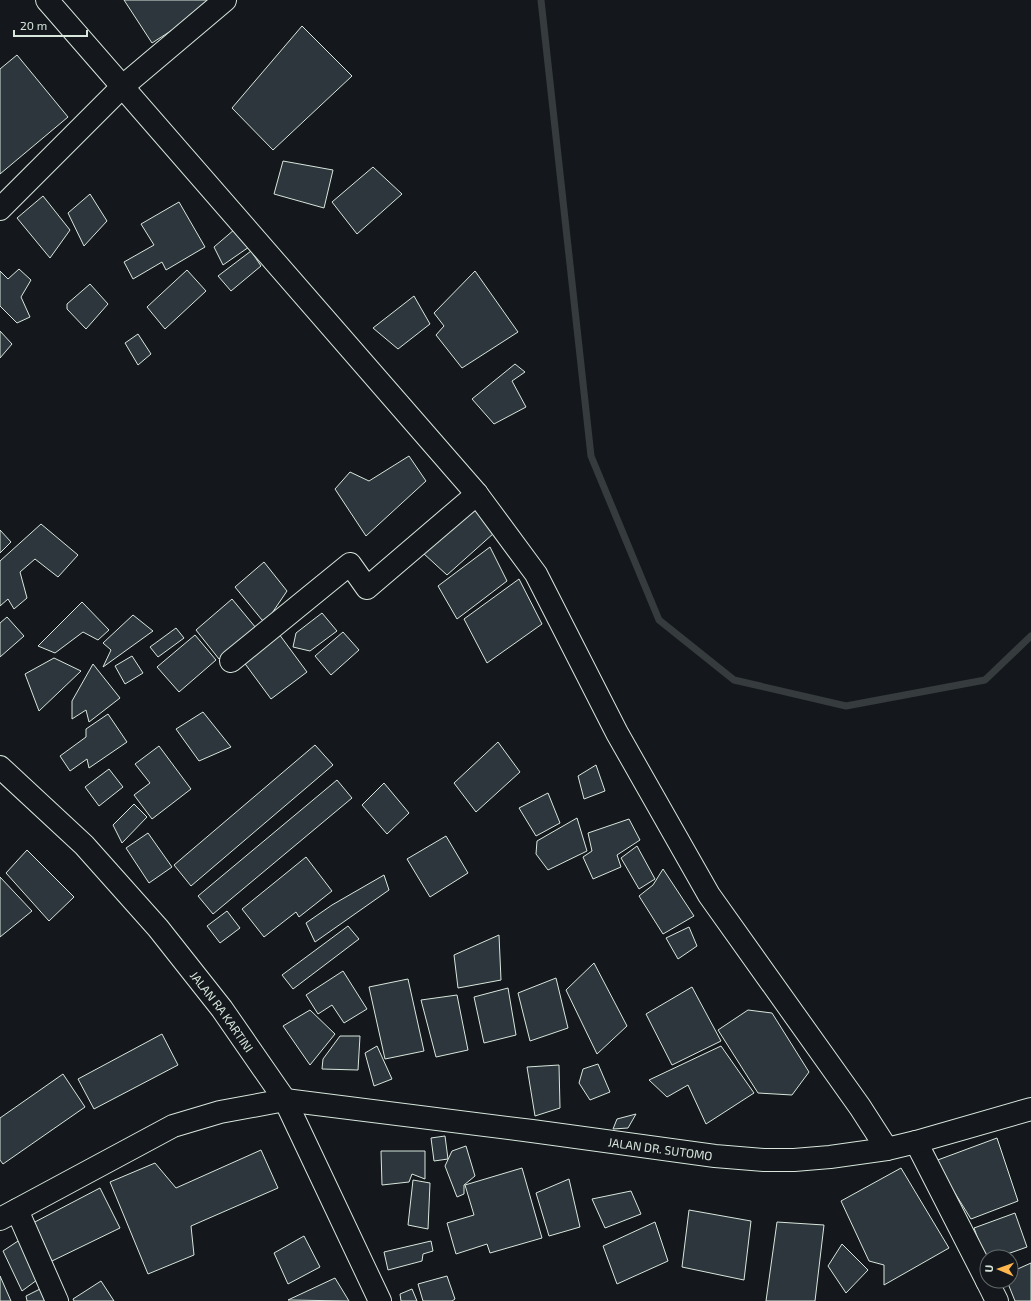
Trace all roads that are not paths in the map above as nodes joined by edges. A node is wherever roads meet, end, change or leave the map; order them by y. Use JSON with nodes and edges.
{"nodes":[{"id":1,"x":46,"y":0,"type":"edge"},
{"id":2,"x":225,"y":0,"type":"edge"},
{"id":3,"x":122,"y":87,"type":"junction"},
{"id":4,"x":0,"y":209,"type":"edge"},
{"id":5,"x":477,"y":494,"type":"junction"},
{"id":6,"x":231,"y":661,"type":"dead end"},
{"id":7,"x":0,"y":767,"type":"edge"},
{"id":8,"x":285,"y":1100,"type":"junction"},
{"id":9,"x":1031,"y":1109,"type":"edge"},
{"id":10,"x":916,"y":1142,"type":"junction"},
{"id":11,"x":887,"y":1149,"type":"junction"},
{"id":12,"x":8,"y":1215,"type":"edge"},
{"id":13,"x":979,"y":1265,"type":"edge"},
{"id":14,"x":991,"y":1289,"type":"edge"},
{"id":15,"x":57,"y":1301,"type":"edge"},
{"id":16,"x":380,"y":1301,"type":"edge"},
{"id":17,"x":998,"y":1301,"type":"edge"}],
"edges":[{"from":1,"to":3,"type":"street"},
{"from":2,"to":3,"type":"street"},
{"from":3,"to":4,"type":"street"},
{"from":3,"to":5,"type":"street"},
{"from":5,"to":6,"type":"street"},
{"from":5,"to":11,"type":"street"},
{"from":7,"to":8,"type":"street","name":"JALAN RA KARTINI"},
{"from":8,"to":11,"type":"street","name":"JALAN DR. SUTOMO"},
{"from":8,"to":12,"type":"street","name":"JALAN DR. SUTOMO"},
{"from":8,"to":16,"type":"street","name":"JALAN RA KARTINI"},
{"from":9,"to":10,"type":"street","name":"JALAN DR. SUTOMO"},
{"from":10,"to":11,"type":"street","name":"JALAN DR. SUTOMO"},
{"from":10,"to":13,"type":"street"},
{"from":12,"to":15,"type":"street"},
{"from":14,"to":17,"type":"street"}]}
